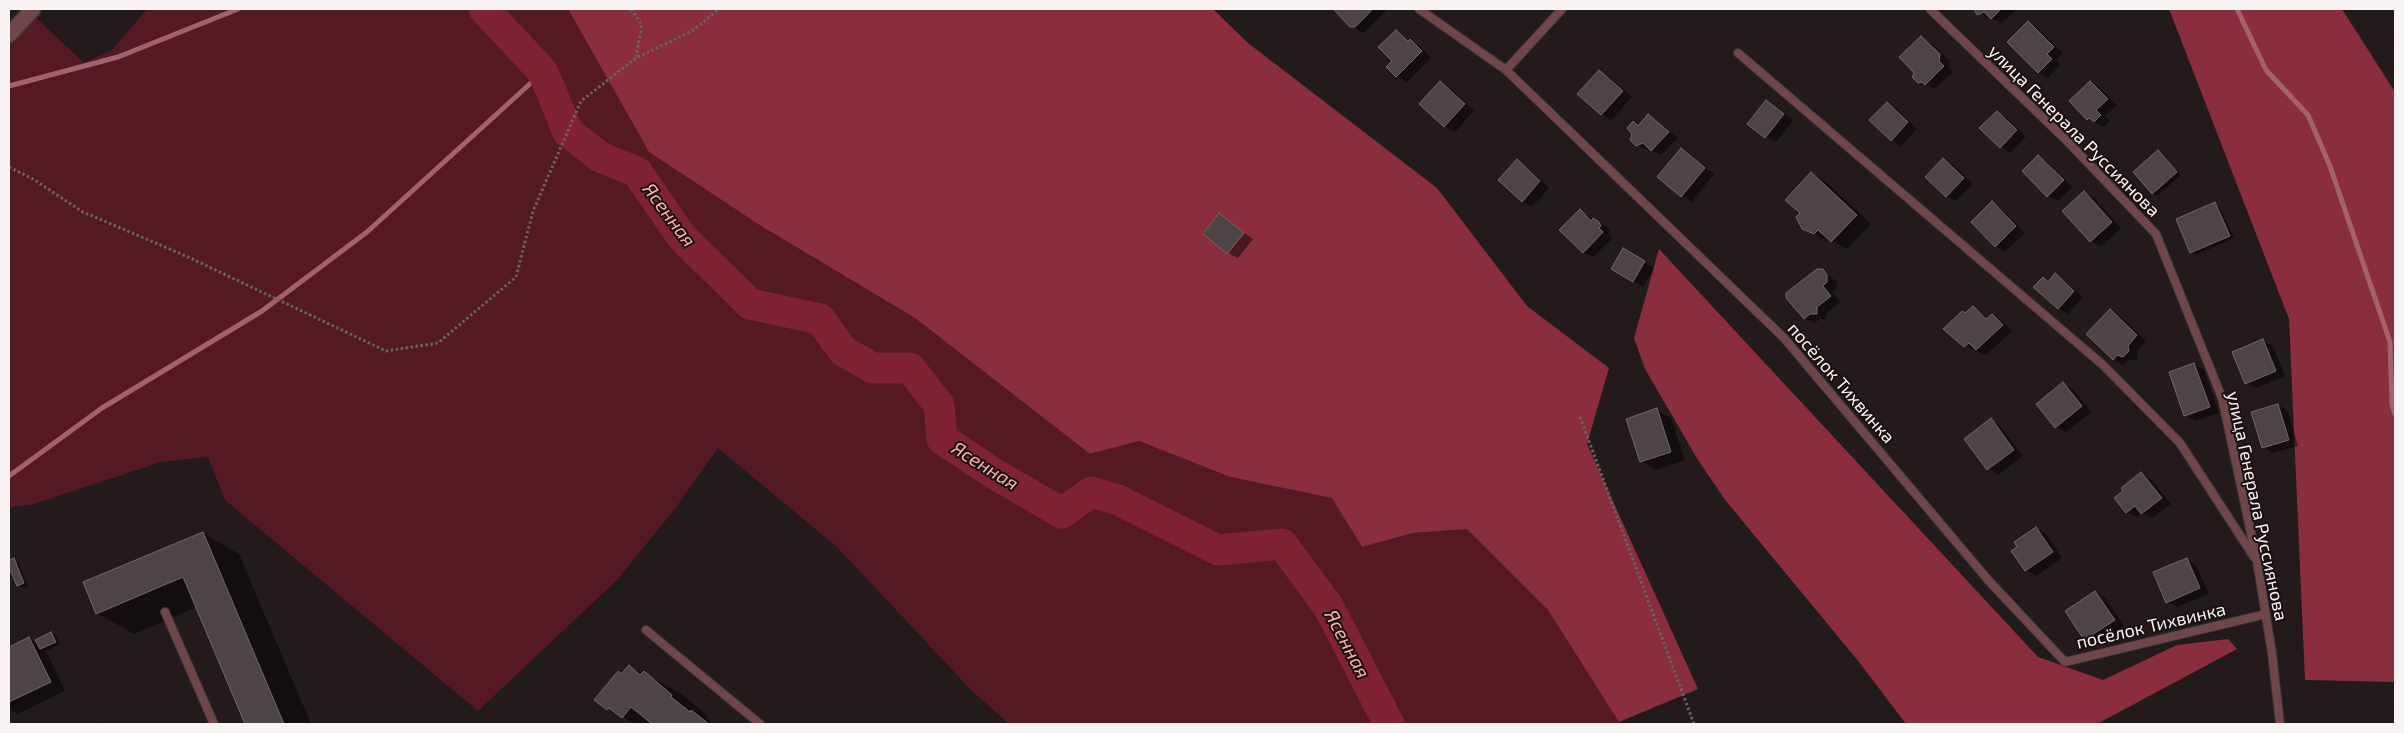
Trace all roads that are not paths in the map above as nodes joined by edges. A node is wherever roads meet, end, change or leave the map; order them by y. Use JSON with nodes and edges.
{"nodes":[{"id":1,"x":33,"y":9,"type":"edge"},
{"id":2,"x":1418,"y":9,"type":"edge"},
{"id":3,"x":1562,"y":9,"type":"edge"},
{"id":4,"x":1930,"y":9,"type":"edge"},
{"id":5,"x":9,"y":35,"type":"edge"},
{"id":6,"x":1738,"y":53,"type":"dead end"},
{"id":7,"x":1506,"y":70,"type":"junction"},
{"id":8,"x":2257,"y":561,"type":"junction"},
{"id":9,"x":165,"y":612,"type":"dead end"},
{"id":10,"x":2266,"y":614,"type":"junction"},
{"id":11,"x":646,"y":630,"type":"dead end"},
{"id":12,"x":214,"y":724,"type":"edge"},
{"id":13,"x":760,"y":724,"type":"edge"},
{"id":14,"x":2280,"y":724,"type":"edge"}],
"edges":[{"from":1,"to":5,"type":"street"},
{"from":2,"to":7,"type":"lane","name":"посёлок Тихвинка"},
{"from":3,"to":7,"type":"lane"},
{"from":4,"to":8,"type":"lane","name":"улица Генерала Руссиянова"},
{"from":6,"to":8,"type":"lane"},
{"from":7,"to":10,"type":"lane","name":"посёлок Тихвинка"},
{"from":8,"to":10,"type":"lane","name":"улица Генерала Руссиянова"},
{"from":9,"to":12,"type":"lane"},
{"from":10,"to":14,"type":"lane","name":"улица Генерала Руссиянова"},
{"from":11,"to":13,"type":"lane"}]}
